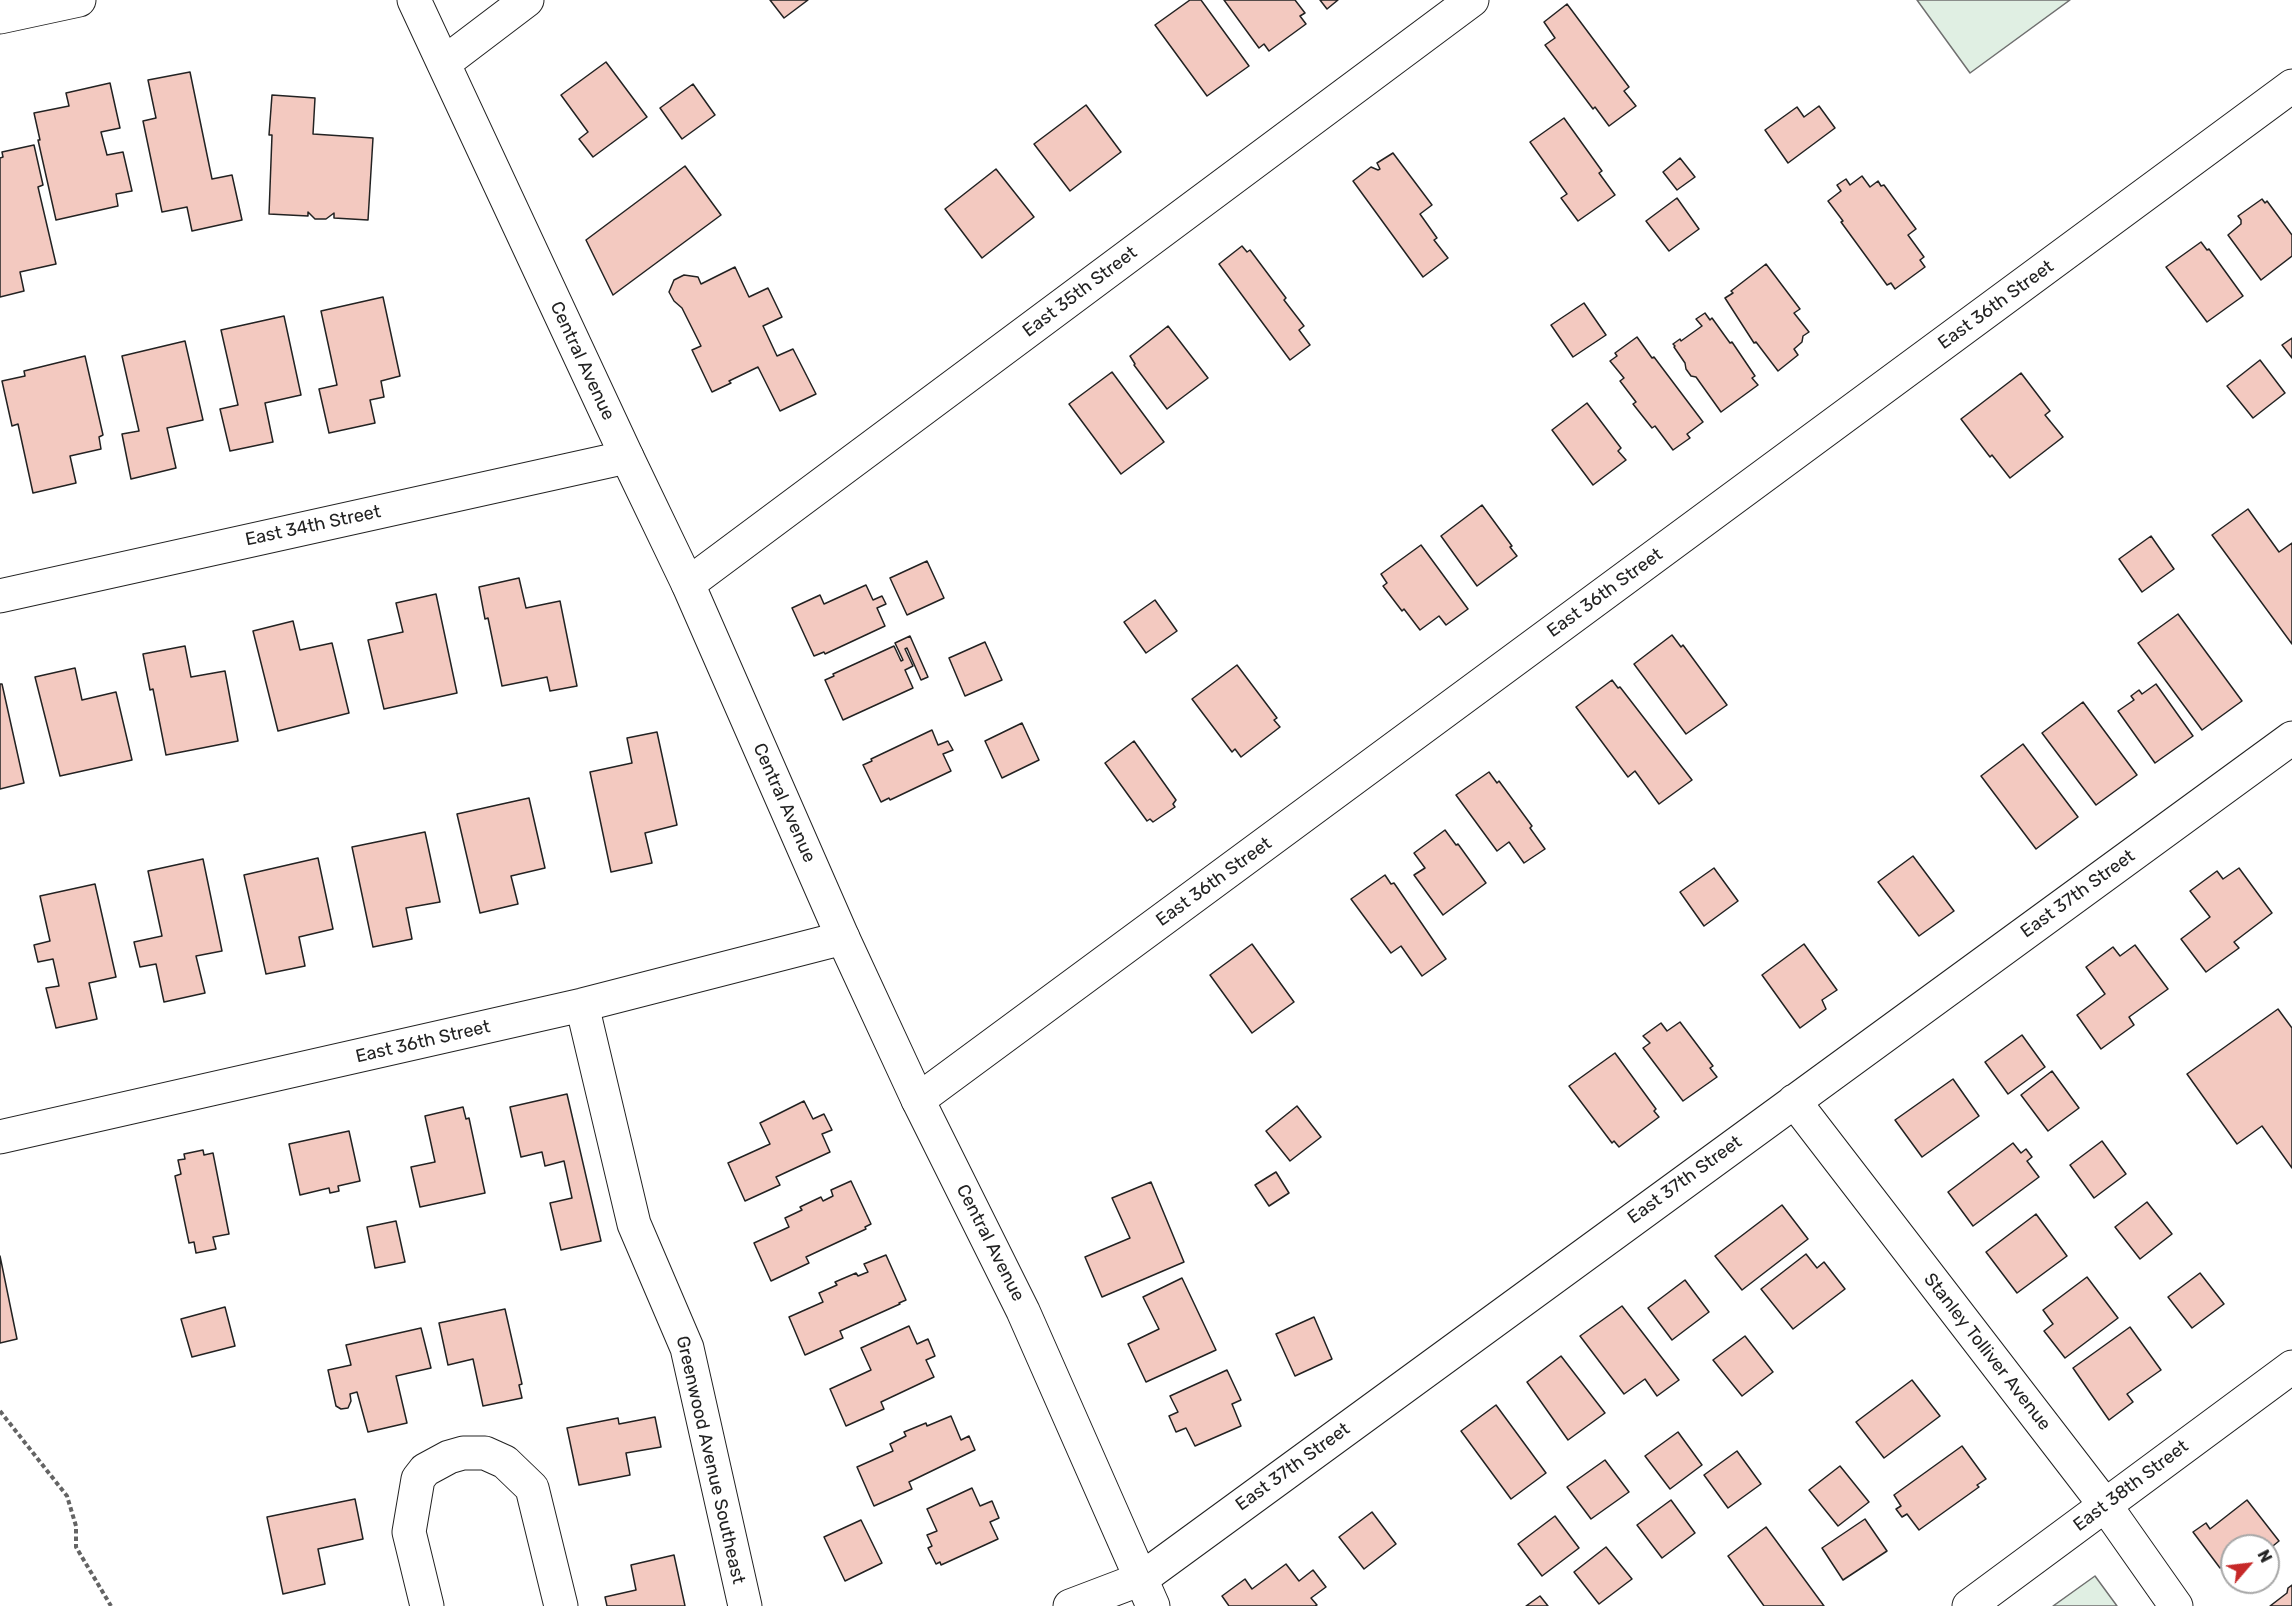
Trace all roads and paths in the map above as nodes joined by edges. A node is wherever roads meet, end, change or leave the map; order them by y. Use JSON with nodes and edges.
{"nodes":[{"id":1,"x":79,"y":0,"type":"edge"},
{"id":2,"x":414,"y":0,"type":"edge"},
{"id":3,"x":527,"y":0,"type":"edge"},
{"id":4,"x":1472,"y":0,"type":"edge"},
{"id":5,"x":0,"y":17,"type":"edge"},
{"id":6,"x":444,"y":63,"type":"junction"},
{"id":7,"x":2292,"y":86,"type":"edge"},
{"id":8,"x":627,"y":457,"type":"junction"},
{"id":9,"x":688,"y":584,"type":"junction"},
{"id":10,"x":0,"y":596,"type":"edge"},
{"id":11,"x":2292,"y":738,"type":"edge"},
{"id":12,"x":843,"y":938,"type":"junction"},
{"id":13,"x":582,"y":1005,"type":"junction"},
{"id":14,"x":918,"y":1100,"type":"junction"},
{"id":15,"x":1794,"y":1101,"type":"junction"},
{"id":16,"x":0,"y":1137,"type":"edge"},
{"id":17,"x":2292,"y":1367,"type":"edge"},
{"id":18,"x":0,"y":1411,"type":"edge"},
{"id":19,"x":2105,"y":1505,"type":"junction"},
{"id":20,"x":1147,"y":1592,"type":"edge"},
{"id":21,"x":111,"y":1606,"type":"edge"},
{"id":22,"x":427,"y":1606,"type":"edge"},
{"id":23,"x":561,"y":1606,"type":"edge"},
{"id":24,"x":745,"y":1606,"type":"edge"},
{"id":25,"x":1070,"y":1606,"type":"edge"},
{"id":26,"x":1969,"y":1606,"type":"edge"},
{"id":27,"x":2176,"y":1606,"type":"edge"}],
"edges":[{"from":1,"to":5,"type":"street"},
{"from":2,"to":6,"type":"street","name":"Central Avenue"},
{"from":3,"to":6,"type":"street"},
{"from":4,"to":9,"type":"street","name":"East 35th Street"},
{"from":6,"to":8,"type":"street","name":"Central Avenue"},
{"from":7,"to":14,"type":"street","name":"East 36th Street"},
{"from":8,"to":9,"type":"street","name":"Central Avenue"},
{"from":8,"to":10,"type":"street","name":"East 34th Street"},
{"from":9,"to":12,"type":"street","name":"Central Avenue"},
{"from":11,"to":15,"type":"street","name":"East 37th Street"},
{"from":12,"to":13,"type":"street","name":"East 36th Street"},
{"from":12,"to":14,"type":"street","name":"Central Avenue"},
{"from":13,"to":16,"type":"street","name":"East 36th Street"},
{"from":13,"to":24,"type":"street","name":"Greenwood Avenue Southeast"},
{"from":14,"to":20,"type":"street","name":"Central Avenue"},
{"from":15,"to":19,"type":"street","name":"Stanley Tolliver Avenue"},
{"from":15,"to":20,"type":"street","name":"East 37th Street"},
{"from":17,"to":19,"type":"street","name":"East 38th Street"},
{"from":18,"to":21,"type":"path"},
{"from":19,"to":26,"type":"street","name":"East 38th Street"},
{"from":19,"to":27,"type":"street","name":"Stanley Tolliver Avenue"},
{"from":20,"to":25,"type":"street","name":"East 37th Street"},
{"from":22,"to":23,"type":"street"}]}
